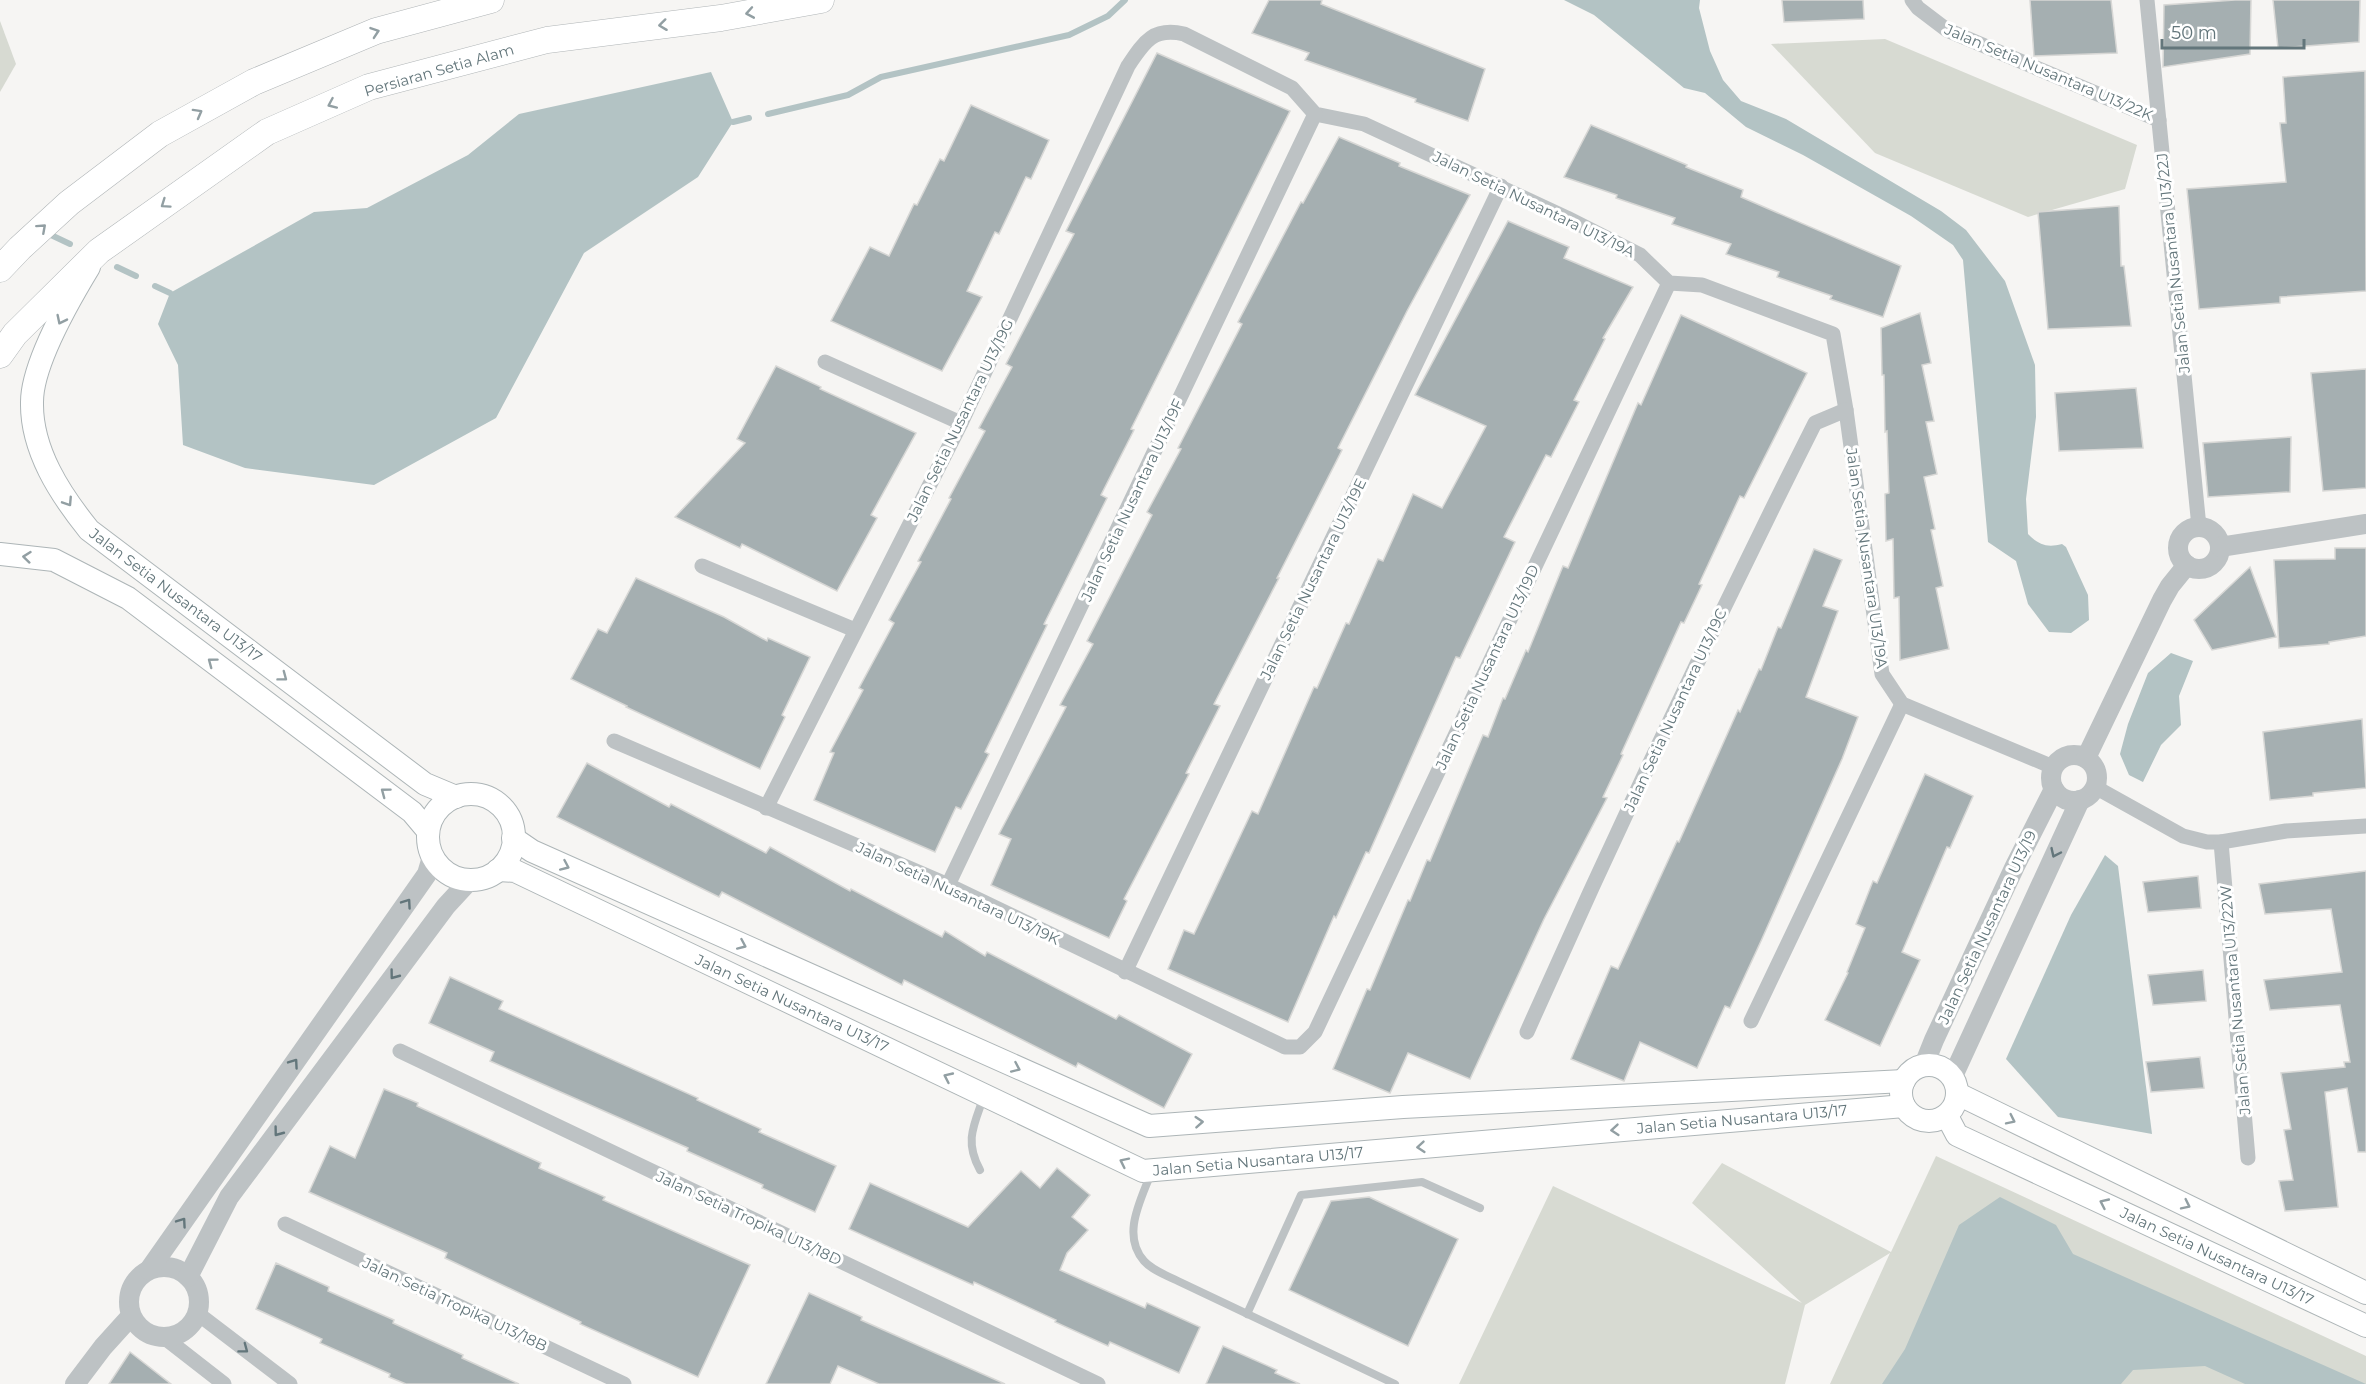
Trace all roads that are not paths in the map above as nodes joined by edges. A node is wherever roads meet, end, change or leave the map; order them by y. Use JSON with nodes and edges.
{"nodes":[{"id":1,"x":491,"y":0,"type":"edge"},
{"id":2,"x":820,"y":0,"type":"edge"},
{"id":3,"x":1912,"y":0,"type":"edge"},
{"id":4,"x":2147,"y":0,"type":"edge"},
{"id":5,"x":1315,"y":114,"type":"junction"},
{"id":6,"x":2159,"y":120,"type":"junction"},
{"id":7,"x":1500,"y":186,"type":"junction"},
{"id":8,"x":99,"y":250,"type":"junction"},
{"id":9,"x":0,"y":269,"type":"edge"},
{"id":10,"x":1669,"y":283,"type":"junction"},
{"id":11,"x":0,"y":355,"type":"edge"},
{"id":12,"x":825,"y":362,"type":"dead end"},
{"id":13,"x":1846,"y":410,"type":"junction"},
{"id":14,"x":961,"y":423,"type":"junction"},
{"id":15,"x":2366,"y":524,"type":"edge"},
{"id":16,"x":2199,"y":527,"type":"junction"},
{"id":17,"x":2220,"y":547,"type":"junction"},
{"id":18,"x":0,"y":554,"type":"edge"},
{"id":19,"x":2187,"y":565,"type":"junction"},
{"id":20,"x":702,"y":566,"type":"dead end"},
{"id":21,"x":855,"y":630,"type":"junction"},
{"id":22,"x":1902,"y":704,"type":"junction"},
{"id":23,"x":614,"y":741,"type":"dead end"},
{"id":24,"x":2086,"y":758,"type":"junction"},
{"id":25,"x":2053,"y":767,"type":"junction"},
{"id":26,"x":2095,"y":787,"type":"junction"},
{"id":27,"x":2054,"y":789,"type":"junction"},
{"id":28,"x":456,"y":796,"type":"junction"},
{"id":29,"x":2080,"y":800,"type":"junction"},
{"id":30,"x":766,"y":808,"type":"junction"},
{"id":31,"x":2366,"y":826,"type":"edge"},
{"id":32,"x":428,"y":831,"type":"junction"},
{"id":33,"x":513,"y":838,"type":"junction"},
{"id":34,"x":2222,"y":842,"type":"junction"},
{"id":35,"x":432,"y":857,"type":"junction"},
{"id":36,"x":498,"y":870,"type":"junction"},
{"id":37,"x":470,"y":880,"type":"junction"},
{"id":38,"x":948,"y":885,"type":"junction"},
{"id":39,"x":1125,"y":972,"type":"junction"},
{"id":40,"x":1752,"y":1021,"type":"dead end"},
{"id":41,"x":1527,"y":1032,"type":"dead end"},
{"id":42,"x":1300,"y":1047,"type":"joint"},
{"id":43,"x":400,"y":1052,"type":"dead end"},
{"id":44,"x":1924,"y":1065,"type":"junction"},
{"id":45,"x":1904,"y":1082,"type":"junction"},
{"id":46,"x":1955,"y":1085,"type":"junction"},
{"id":47,"x":985,"y":1095,"type":"junction"},
{"id":48,"x":1904,"y":1106,"type":"junction"},
{"id":49,"x":1947,"y":1116,"type":"junction"},
{"id":50,"x":2248,"y":1158,"type":"dead end"},
{"id":51,"x":980,"y":1170,"type":"dead end"},
{"id":52,"x":1152,"y":1170,"type":"junction"},
{"id":53,"x":1480,"y":1208,"type":"dead end"},
{"id":54,"x":285,"y":1224,"type":"dead end"},
{"id":55,"x":149,"y":1270,"type":"junction"},
{"id":56,"x":188,"y":1277,"type":"junction"},
{"id":57,"x":2366,"y":1293,"type":"edge"},
{"id":58,"x":197,"y":1313,"type":"junction"},
{"id":59,"x":1247,"y":1314,"type":"junction"},
{"id":60,"x":131,"y":1316,"type":"junction"},
{"id":61,"x":2366,"y":1326,"type":"edge"},
{"id":62,"x":165,"y":1338,"type":"junction"},
{"id":63,"x":75,"y":1384,"type":"edge"},
{"id":64,"x":224,"y":1384,"type":"edge"},
{"id":65,"x":290,"y":1384,"type":"edge"},
{"id":66,"x":624,"y":1384,"type":"edge"},
{"id":67,"x":1098,"y":1384,"type":"edge"},
{"id":68,"x":1395,"y":1384,"type":"edge"}],
"edges":[{"from":9,"to":1,"type":"highway","one_way":true},
{"from":2,"to":8,"type":"highway","name":"Persiaran Setia Alam","one_way":true},
{"from":3,"to":6,"type":"street","name":"Jalan Setia Nusantara U13/22K"},
{"from":4,"to":6,"type":"street","name":"Jalan Setia Nusantara U13/22J"},
{"from":5,"to":7,"type":"street","name":"Jalan Setia Nusantara U13/19A"},
{"from":5,"to":14,"type":"street","name":"Jalan Setia Nusantara U13/19G"},
{"from":5,"to":38,"type":"street","name":"Jalan Setia Nusantara U13/19F"},
{"from":6,"to":16,"type":"street","name":"Jalan Setia Nusantara U13/22J"},
{"from":7,"to":10,"type":"street","name":"Jalan Setia Nusantara U13/19A"},
{"from":7,"to":39,"type":"street","name":"Jalan Setia Nusantara U13/19E"},
{"from":8,"to":11,"type":"highway","name":"Persiaran Setia Alam"},
{"from":8,"to":28,"type":"main road","name":"Jalan Setia Nusantara U13/17","one_way":true},
{"from":10,"to":13,"type":"street","name":"Jalan Setia Nusantara U13/19A"},
{"from":10,"to":42,"type":"street","name":"Jalan Setia Nusantara U13/19D"},
{"from":12,"to":14,"type":"street"},
{"from":13,"to":22,"type":"street","name":"Jalan Setia Nusantara U13/19A"},
{"from":13,"to":41,"type":"street","name":"Jalan Setia Nusantara U13/19C"},
{"from":14,"to":21,"type":"street","name":"Jalan Setia Nusantara U13/19G"},
{"from":15,"to":17,"type":"street"},
{"from":16,"to":17,"type":"street"},
{"from":16,"to":19,"type":"street"},
{"from":17,"to":19,"type":"street"},
{"from":32,"to":18,"type":"main road","name":"Jalan Setia Nusantara U13/17","one_way":true},
{"from":19,"to":24,"type":"street"},
{"from":20,"to":21,"type":"street"},
{"from":21,"to":30,"type":"street","name":"Jalan Setia Nusantara U13/19G"},
{"from":22,"to":25,"type":"street"},
{"from":22,"to":40,"type":"street"},
{"from":23,"to":30,"type":"street","name":"Jalan Setia Nusantara U13/19K"},
{"from":24,"to":25,"type":"street"},
{"from":24,"to":26,"type":"street"},
{"from":25,"to":27,"type":"street"},
{"from":26,"to":29,"type":"street"},
{"from":26,"to":34,"type":"street"},
{"from":27,"to":29,"type":"street"},
{"from":27,"to":44,"type":"street","name":"Jalan Setia Nusantara U13/19"},
{"from":28,"to":32,"type":"main road"},
{"from":28,"to":33,"type":"main road"},
{"from":29,"to":46,"type":"street","name":"Jalan Setia Nusantara U13/19","one_way":true},
{"from":30,"to":38,"type":"street","name":"Jalan Setia Nusantara U13/19K"},
{"from":31,"to":34,"type":"street"},
{"from":32,"to":35,"type":"main road"},
{"from":33,"to":36,"type":"main road"},
{"from":33,"to":45,"type":"main road","name":"Jalan Setia Nusantara U13/17","one_way":true},
{"from":34,"to":50,"type":"street","name":"Jalan Setia Nusantara U13/22W"},
{"from":35,"to":37,"type":"main road"},
{"from":55,"to":35,"type":"street","one_way":true},
{"from":36,"to":37,"type":"main road"},
{"from":47,"to":36,"type":"main road","name":"Jalan Setia Nusantara U13/17","one_way":true},
{"from":37,"to":56,"type":"street","one_way":true},
{"from":38,"to":39,"type":"street","name":"Jalan Setia Nusantara U13/19K"},
{"from":39,"to":42,"type":"street","name":"Jalan Setia Nusantara U13/19K"},
{"from":43,"to":67,"type":"street","name":"Jalan Setia Tropika U13/18D"},
{"from":44,"to":45,"type":"main road"},
{"from":44,"to":46,"type":"main road"},
{"from":45,"to":48,"type":"main road"},
{"from":46,"to":49,"type":"main road"},
{"from":46,"to":57,"type":"main road","name":"Jalan Setia Nusantara U13/17","one_way":true},
{"from":47,"to":51,"type":"lane"},
{"from":52,"to":47,"type":"main road","name":"Jalan Setia Nusantara U13/17","one_way":true},
{"from":48,"to":49,"type":"main road"},
{"from":48,"to":52,"type":"main road","name":"Jalan Setia Nusantara U13/17","one_way":true},
{"from":61,"to":49,"type":"main road","name":"Jalan Setia Nusantara U13/17","one_way":true},
{"from":52,"to":59,"type":"lane"},
{"from":53,"to":59,"type":"lane"},
{"from":54,"to":66,"type":"street","name":"Jalan Setia Tropika U13/18B"},
{"from":55,"to":56,"type":"street"},
{"from":55,"to":60,"type":"street"},
{"from":56,"to":58,"type":"street"},
{"from":58,"to":62,"type":"street"},
{"from":58,"to":65,"type":"street","one_way":true},
{"from":59,"to":68,"type":"lane"},
{"from":60,"to":62,"type":"street"},
{"from":60,"to":63,"type":"street"},
{"from":62,"to":64,"type":"street"}]}
